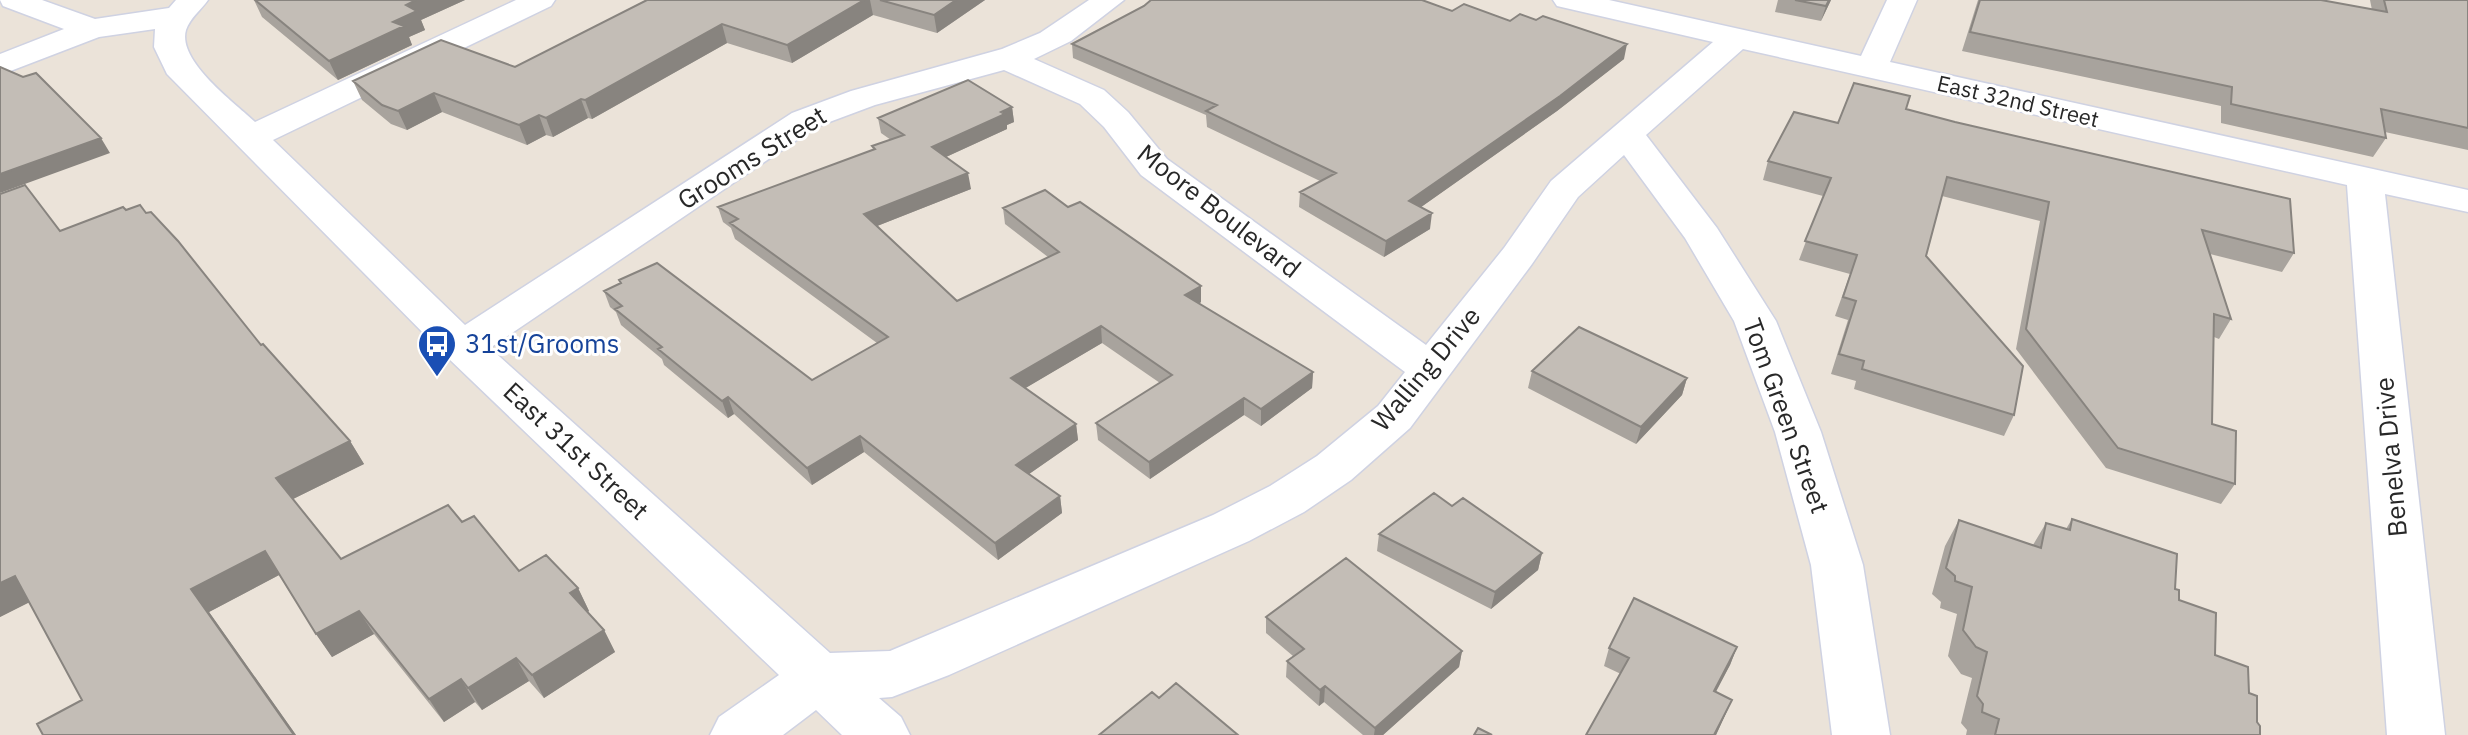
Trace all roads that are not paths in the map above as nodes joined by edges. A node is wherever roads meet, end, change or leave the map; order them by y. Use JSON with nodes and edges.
{"nodes":[{"id":1,"x":14,"y":0,"type":"edge"},
{"id":2,"x":540,"y":0,"type":"edge"},
{"id":3,"x":1109,"y":0,"type":"edge"},
{"id":4,"x":1568,"y":0,"type":"edge"},
{"id":5,"x":1902,"y":0,"type":"edge"},
{"id":6,"x":185,"y":8,"type":"edge"},
{"id":7,"x":92,"y":29,"type":"junction"},
{"id":8,"x":1736,"y":38,"type":"junction"},
{"id":9,"x":1006,"y":59,"type":"junction"},
{"id":10,"x":0,"y":65,"type":"edge"},
{"id":11,"x":1871,"y":68,"type":"junction"},
{"id":12,"x":1626,"y":132,"type":"junction"},
{"id":13,"x":252,"y":137,"type":"junction"},
{"id":14,"x":2365,"y":178,"type":"junction"},
{"id":15,"x":2468,"y":201,"type":"edge"},
{"id":16,"x":462,"y":347,"type":"junction"},
{"id":17,"x":1431,"y":370,"type":"junction"},
{"id":18,"x":819,"y":677,"type":"junction"},
{"id":19,"x":739,"y":735,"type":"edge"},
{"id":20,"x":881,"y":735,"type":"edge"},
{"id":21,"x":1861,"y":735,"type":"edge"},
{"id":22,"x":2416,"y":735,"type":"edge"}],
"edges":[{"from":1,"to":7,"type":"street"},
{"from":2,"to":13,"type":"street"},
{"from":3,"to":9,"type":"street","name":"Grooms Street"},
{"from":4,"to":8,"type":"street","name":"East 32nd Street"},
{"from":5,"to":11,"type":"street"},
{"from":6,"to":7,"type":"street"},
{"from":6,"to":13,"type":"street","name":"East 31st Street"},
{"from":7,"to":10,"type":"street"},
{"from":8,"to":11,"type":"street","name":"East 32nd Street"},
{"from":8,"to":12,"type":"street","name":"Walling Drive"},
{"from":9,"to":16,"type":"street","name":"Grooms Street"},
{"from":9,"to":17,"type":"street","name":"Moore Boulevard"},
{"from":11,"to":14,"type":"street","name":"East 32nd Street"},
{"from":12,"to":17,"type":"street","name":"Walling Drive"},
{"from":12,"to":21,"type":"street","name":"Tom Green Street"},
{"from":13,"to":16,"type":"street","name":"East 31st Street"},
{"from":14,"to":15,"type":"street","name":"East 32nd Street"},
{"from":14,"to":22,"type":"street","name":"Benelva Drive"},
{"from":16,"to":18,"type":"street","name":"East 31st Street"},
{"from":17,"to":18,"type":"street","name":"Walling Drive"},
{"from":18,"to":19,"type":"street"},
{"from":18,"to":20,"type":"street","name":"East 31st Street"}]}
